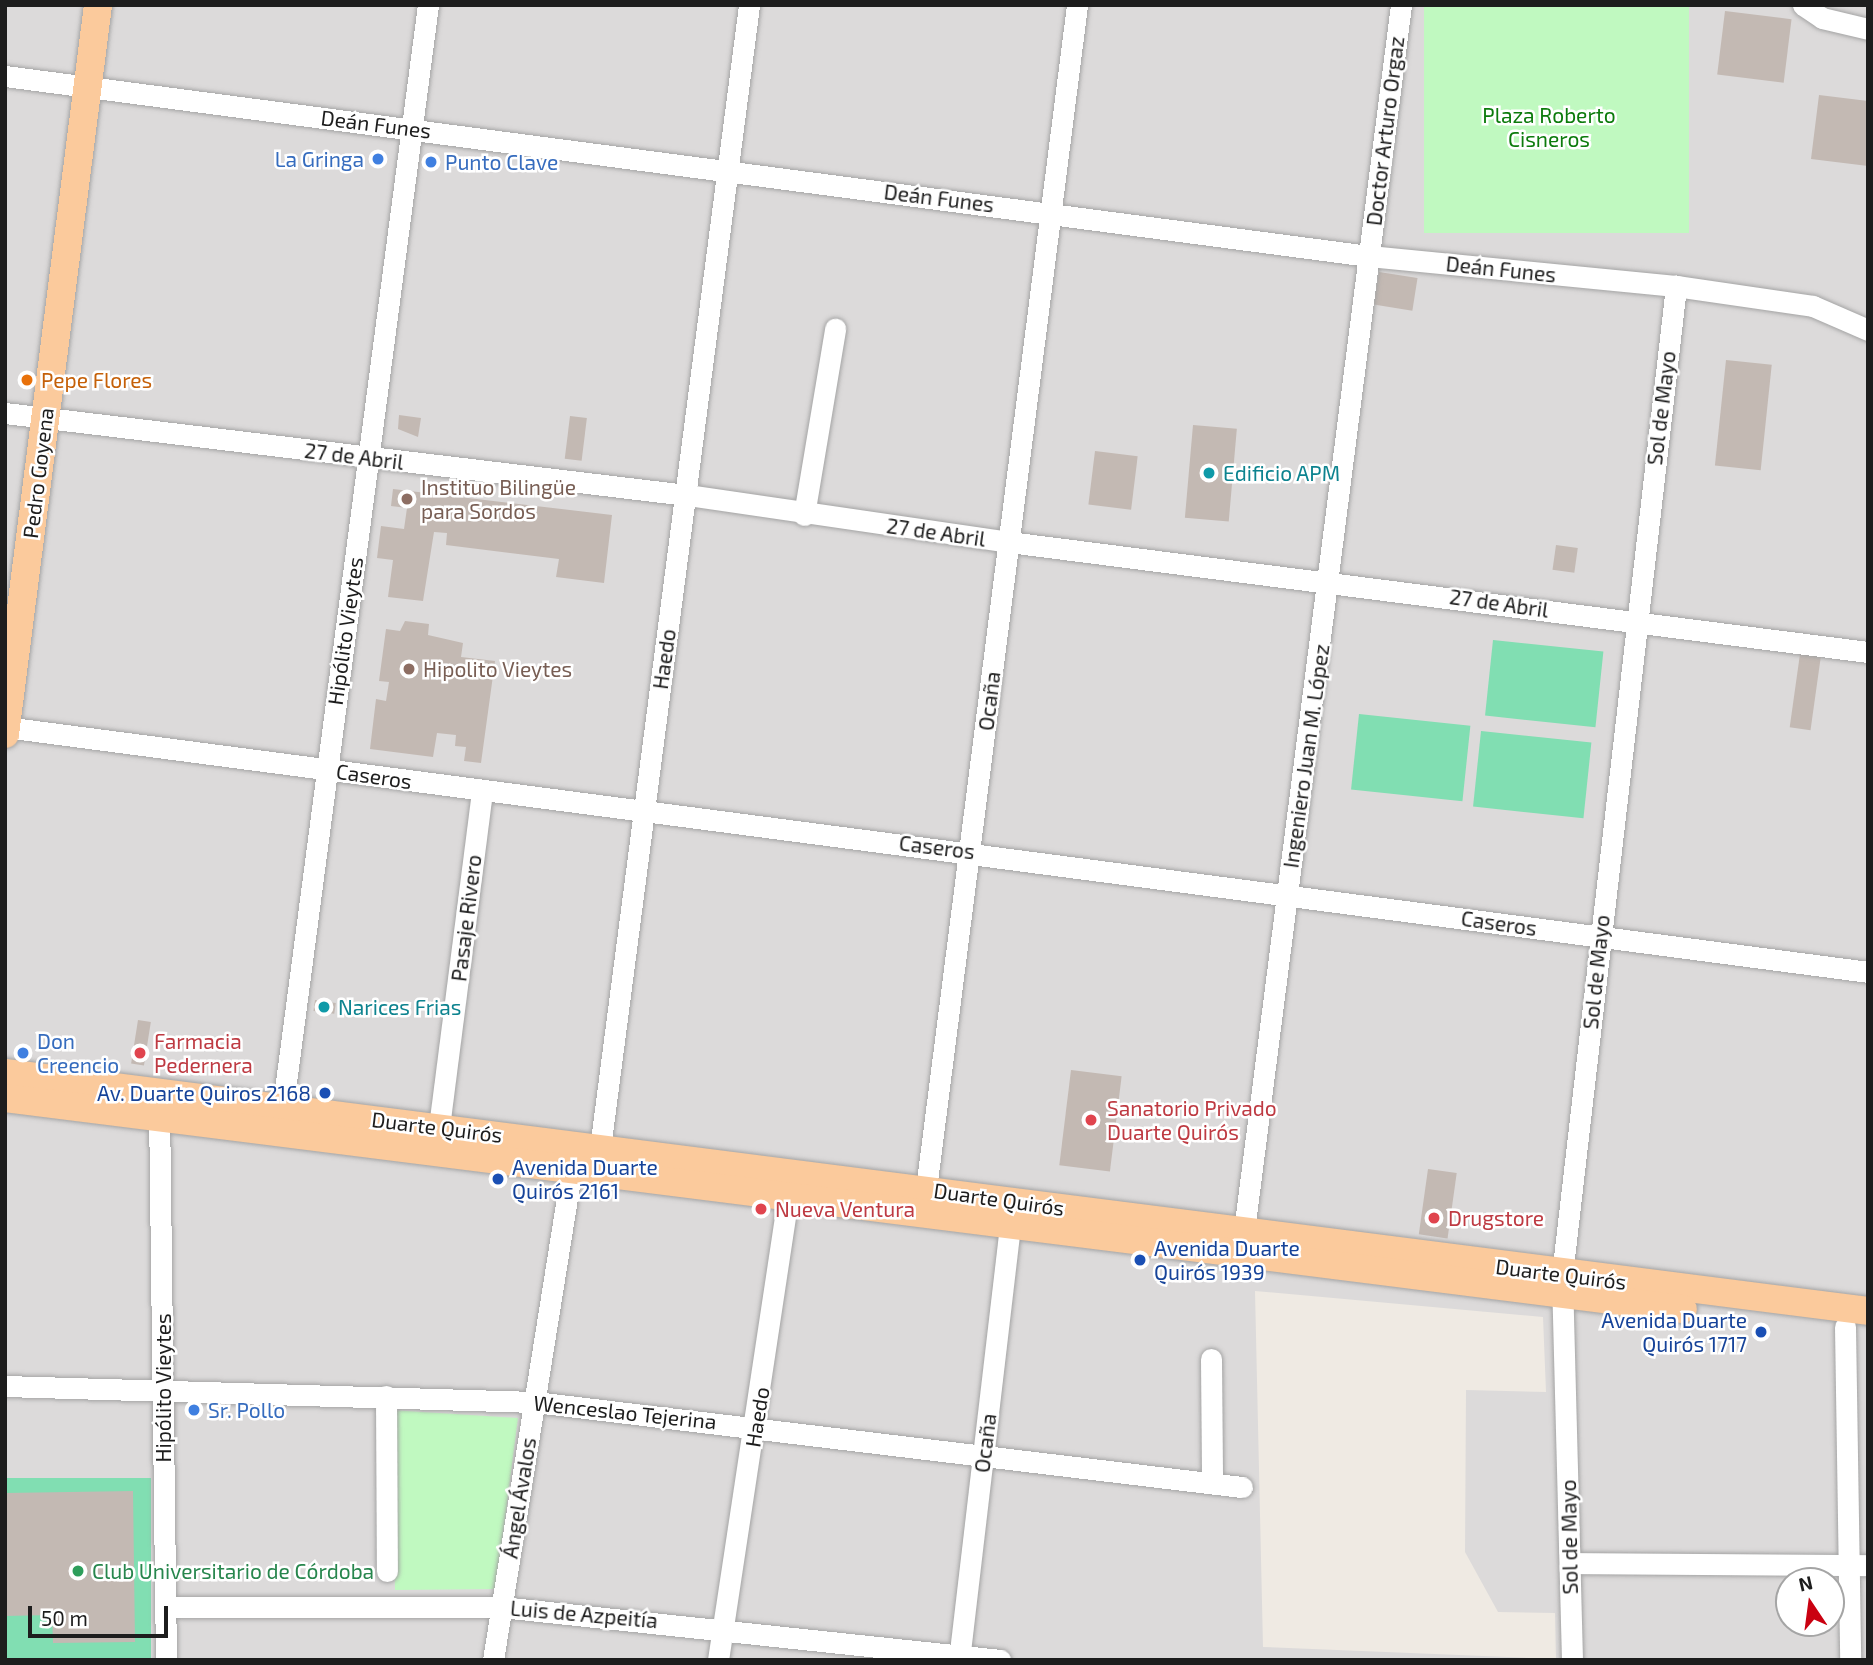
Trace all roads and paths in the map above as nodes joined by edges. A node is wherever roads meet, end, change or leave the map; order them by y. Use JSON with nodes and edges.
{"nodes":[{"id":1,"x":98,"y":5,"type":"edge"},
{"id":2,"x":428,"y":5,"type":"edge"},
{"id":3,"x":749,"y":5,"type":"edge"},
{"id":4,"x":1077,"y":5,"type":"edge"},
{"id":5,"x":1401,"y":5,"type":"edge"},
{"id":6,"x":1803,"y":5,"type":"edge"},
{"id":7,"x":1822,"y":11,"type":"edge"},
{"id":8,"x":1868,"y":29,"type":"edge"},
{"id":9,"x":5,"y":76,"type":"edge"},
{"id":10,"x":87,"y":86,"type":"junction"},
{"id":11,"x":413,"y":129,"type":"junction"},
{"id":12,"x":725,"y":170,"type":"junction"},
{"id":13,"x":1049,"y":213,"type":"junction"},
{"id":14,"x":1369,"y":256,"type":"junction"},
{"id":15,"x":1676,"y":286,"type":"junction"},
{"id":16,"x":835,"y":329,"type":"dead end"},
{"id":17,"x":1868,"y":330,"type":"edge"},
{"id":18,"x":5,"y":413,"type":"edge"},
{"id":19,"x":45,"y":418,"type":"junction"},
{"id":20,"x":370,"y":459,"type":"junction"},
{"id":21,"x":687,"y":495,"type":"junction"},
{"id":22,"x":804,"y":514,"type":"junction"},
{"id":23,"x":1009,"y":542,"type":"junction"},
{"id":24,"x":1330,"y":580,"type":"junction"},
{"id":25,"x":1635,"y":621,"type":"junction"},
{"id":26,"x":1868,"y":652,"type":"edge"},
{"id":27,"x":6,"y":728,"type":"edge"},
{"id":28,"x":5,"y":734,"type":"edge"},
{"id":29,"x":325,"y":768,"type":"junction"},
{"id":30,"x":482,"y":792,"type":"junction"},
{"id":31,"x":642,"y":809,"type":"junction"},
{"id":32,"x":969,"y":851,"type":"junction"},
{"id":33,"x":1287,"y":892,"type":"junction"},
{"id":34,"x":1599,"y":938,"type":"junction"},
{"id":35,"x":1868,"y":972,"type":"edge"},
{"id":36,"x":5,"y":1073,"type":"edge"},
{"id":37,"x":5,"y":1098,"type":"edge"},
{"id":38,"x":159,"y":1104,"type":"junction"},
{"id":39,"x":281,"y":1120,"type":"junction"},
{"id":40,"x":439,"y":1128,"type":"junction"},
{"id":41,"x":600,"y":1148,"type":"junction"},
{"id":42,"x":572,"y":1169,"type":"junction"},
{"id":43,"x":790,"y":1185,"type":"junction"},
{"id":44,"x":926,"y":1189,"type":"junction"},
{"id":45,"x":1010,"y":1226,"type":"junction"},
{"id":46,"x":1242,"y":1244,"type":"junction"},
{"id":47,"x":1563,"y":1286,"type":"junction"},
{"id":48,"x":1860,"y":1322,"type":"edge"},
{"id":49,"x":1211,"y":1359,"type":"dead end"},
{"id":50,"x":5,"y":1386,"type":"edge"},
{"id":51,"x":164,"y":1388,"type":"junction"},
{"id":52,"x":386,"y":1396,"type":"junction"},
{"id":53,"x":535,"y":1402,"type":"junction"},
{"id":54,"x":755,"y":1426,"type":"junction"},
{"id":55,"x":984,"y":1454,"type":"junction"},
{"id":56,"x":1212,"y":1482,"type":"junction"},
{"id":57,"x":1242,"y":1487,"type":"dead end"},
{"id":58,"x":1570,"y":1563,"type":"junction"},
{"id":59,"x":1859,"y":1565,"type":"edge"},
{"id":60,"x":387,"y":1571,"type":"dead end"},
{"id":61,"x":165,"y":1607,"type":"junction"},
{"id":62,"x":501,"y":1607,"type":"junction"},
{"id":63,"x":724,"y":1627,"type":"junction"},
{"id":64,"x":959,"y":1658,"type":"edge"},
{"id":65,"x":166,"y":1660,"type":"edge"},
{"id":66,"x":493,"y":1660,"type":"edge"},
{"id":67,"x":718,"y":1660,"type":"edge"},
{"id":68,"x":1000,"y":1660,"type":"edge"},
{"id":69,"x":1572,"y":1660,"type":"edge"},
{"id":70,"x":1850,"y":1660,"type":"edge"}],
"edges":[{"from":1,"to":10,"type":"main road","name":"Pedro Goyena"},
{"from":2,"to":11,"type":"street","name":"Hipólito Vieytes"},
{"from":3,"to":12,"type":"street","name":"Haedo"},
{"from":4,"to":13,"type":"street","name":"Ocaña"},
{"from":5,"to":14,"type":"street","name":"Doctor Arturo Orgaz"},
{"from":6,"to":7,"type":"street"},
{"from":7,"to":8,"type":"street"},
{"from":9,"to":10,"type":"street","name":"Deán Funes"},
{"from":10,"to":11,"type":"street","name":"Deán Funes"},
{"from":10,"to":19,"type":"main road","name":"Pedro Goyena"},
{"from":11,"to":12,"type":"street","name":"Deán Funes"},
{"from":11,"to":20,"type":"street","name":"Hipólito Vieytes"},
{"from":12,"to":13,"type":"street","name":"Deán Funes"},
{"from":12,"to":21,"type":"street","name":"Haedo"},
{"from":13,"to":14,"type":"street","name":"Deán Funes"},
{"from":13,"to":23,"type":"street","name":"Ocaña"},
{"from":14,"to":15,"type":"street","name":"Deán Funes"},
{"from":14,"to":24,"type":"street","name":"Ingeniero Juan M. López"},
{"from":15,"to":17,"type":"street","name":"Deán Funes"},
{"from":15,"to":25,"type":"street","name":"Sol de Mayo"},
{"from":16,"to":22,"type":"street"},
{"from":18,"to":19,"type":"street","name":"27 de Abril"},
{"from":19,"to":20,"type":"street","name":"27 de Abril"},
{"from":19,"to":27,"type":"main road","name":"Pedro Goyena"},
{"from":20,"to":21,"type":"street","name":"27 de Abril"},
{"from":20,"to":29,"type":"street","name":"Hipólito Vieytes"},
{"from":21,"to":22,"type":"street","name":"27 de Abril"},
{"from":21,"to":31,"type":"street","name":"Haedo"},
{"from":22,"to":23,"type":"street","name":"27 de Abril"},
{"from":23,"to":24,"type":"street","name":"27 de Abril"},
{"from":23,"to":32,"type":"street","name":"Ocaña"},
{"from":24,"to":25,"type":"street","name":"27 de Abril"},
{"from":24,"to":33,"type":"street","name":"Ingeniero Juan M. López"},
{"from":25,"to":26,"type":"street","name":"27 de Abril"},
{"from":25,"to":34,"type":"street","name":"Sol de Mayo"},
{"from":27,"to":28,"type":"main road","name":"Pedro Goyena"},
{"from":27,"to":29,"type":"street","name":"Caseros"},
{"from":29,"to":30,"type":"street","name":"Caseros"},
{"from":29,"to":39,"type":"street","name":"Hipólito Vieytes"},
{"from":30,"to":31,"type":"street","name":"Caseros"},
{"from":30,"to":40,"type":"street","name":"Pasaje Rivero"},
{"from":31,"to":32,"type":"street","name":"Caseros"},
{"from":31,"to":41,"type":"street","name":"Haedo"},
{"from":32,"to":33,"type":"street","name":"Caseros"},
{"from":32,"to":44,"type":"street","name":"Ocaña"},
{"from":33,"to":34,"type":"street","name":"Caseros"},
{"from":33,"to":46,"type":"street","name":"Ingeniero Juan M. López"},
{"from":34,"to":35,"type":"street","name":"Caseros"},
{"from":34,"to":47,"type":"street","name":"Sol de Mayo"},
{"from":36,"to":38,"type":"main road","name":"Duarte Quirós"},
{"from":37,"to":38,"type":"main road","name":"Duarte Quirós"},
{"from":38,"to":39,"type":"main road","name":"Duarte Quirós"},
{"from":38,"to":51,"type":"street","name":"Hipólito Vieytes"},
{"from":39,"to":40,"type":"main road","name":"Duarte Quirós"},
{"from":39,"to":42,"type":"main road","name":"Duarte Quirós"},
{"from":40,"to":41,"type":"main road","name":"Duarte Quirós"},
{"from":41,"to":43,"type":"main road","name":"Duarte Quirós"},
{"from":42,"to":43,"type":"main road","name":"Duarte Quirós"},
{"from":42,"to":53,"type":"street","name":"Ángel Ávalos"},
{"from":43,"to":44,"type":"main road","name":"Duarte Quirós"},
{"from":43,"to":45,"type":"main road","name":"Duarte Quirós"},
{"from":43,"to":54,"type":"street","name":"Haedo"},
{"from":44,"to":46,"type":"main road","name":"Duarte Quirós"},
{"from":45,"to":46,"type":"main road","name":"Duarte Quirós"},
{"from":45,"to":55,"type":"street","name":"Ocaña"},
{"from":46,"to":47,"type":"main road","name":"Duarte Quirós"},
{"from":47,"to":48,"type":"main road","name":"Duarte Quirós"},
{"from":47,"to":58,"type":"street","name":"Sol de Mayo"},
{"from":48,"to":59,"type":"street"},
{"from":49,"to":56,"type":"street"},
{"from":50,"to":51,"type":"street","name":"Wenceslao Tejerina"},
{"from":51,"to":52,"type":"street","name":"Wenceslao Tejerina"},
{"from":51,"to":61,"type":"street","name":"Hipólito Vieytes"},
{"from":52,"to":53,"type":"street","name":"Wenceslao Tejerina"},
{"from":52,"to":60,"type":"street"},
{"from":53,"to":54,"type":"street","name":"Wenceslao Tejerina"},
{"from":53,"to":62,"type":"street","name":"Ángel Ávalos"},
{"from":54,"to":55,"type":"street","name":"Wenceslao Tejerina"},
{"from":54,"to":63,"type":"street","name":"Haedo"},
{"from":55,"to":56,"type":"street","name":"Wenceslao Tejerina"},
{"from":55,"to":64,"type":"street","name":"Ocaña"},
{"from":56,"to":57,"type":"street","name":"Wenceslao Tejerina"},
{"from":58,"to":59,"type":"street"},
{"from":58,"to":69,"type":"street","name":"Sol de Mayo"},
{"from":59,"to":70,"type":"street"},
{"from":61,"to":62,"type":"street","name":"Luis de Azpeitía"},
{"from":61,"to":65,"type":"street","name":"Hipólito Vieytes"},
{"from":62,"to":63,"type":"street","name":"Luis de Azpeitía"},
{"from":62,"to":66,"type":"street","name":"Ángel Ávalos"},
{"from":63,"to":64,"type":"street","name":"Luis de Azpeitía"},
{"from":63,"to":67,"type":"street","name":"Haedo"},
{"from":64,"to":68,"type":"street","name":"Luis de Azpeitía"}]}
